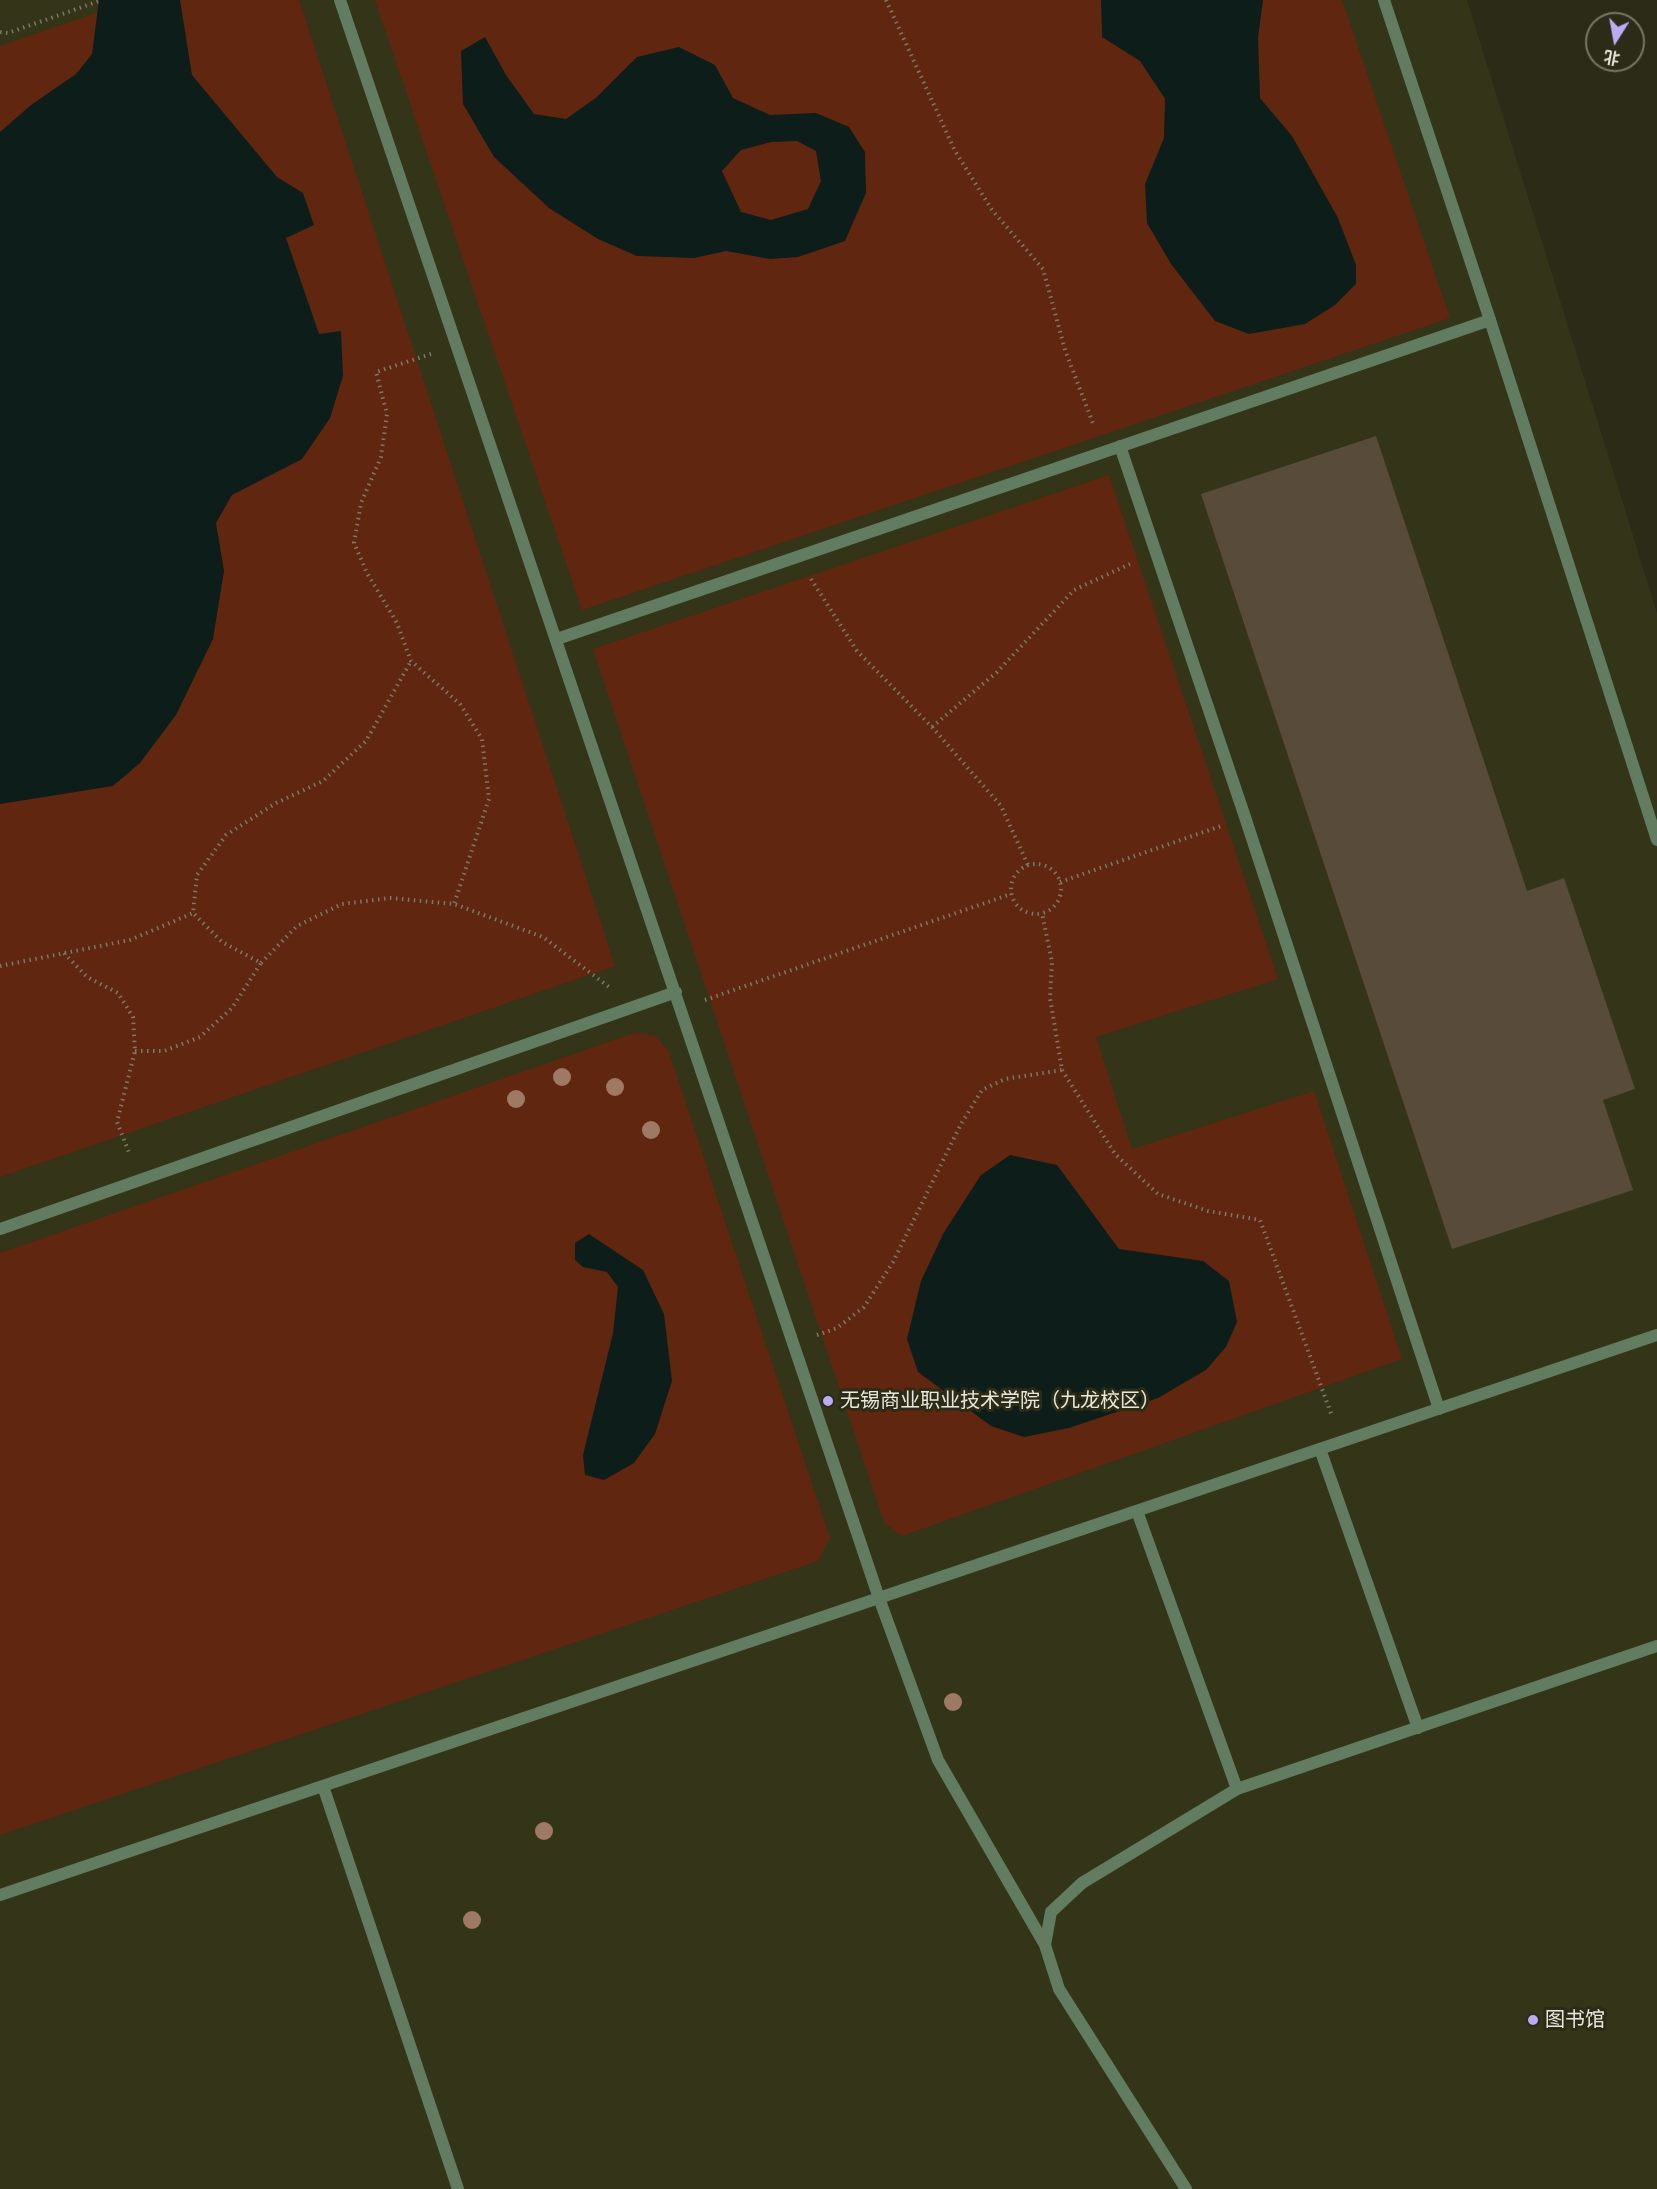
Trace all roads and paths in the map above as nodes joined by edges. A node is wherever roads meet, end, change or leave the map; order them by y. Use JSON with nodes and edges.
{"nodes":[{"id":1,"x":102,"y":0,"type":"edge"},
{"id":2,"x":340,"y":0,"type":"edge"},
{"id":3,"x":886,"y":0,"type":"edge"},
{"id":4,"x":1384,"y":0,"type":"edge"},
{"id":5,"x":0,"y":32,"type":"edge"},
{"id":6,"x":1490,"y":320,"type":"junction"},
{"id":7,"x":457,"y":346,"type":"junction"},
{"id":8,"x":1120,"y":446,"type":"junction"},
{"id":9,"x":1103,"y":452,"type":"junction"},
{"id":10,"x":1156,"y":552,"type":"junction"},
{"id":11,"x":797,"y":556,"type":"junction"},
{"id":12,"x":556,"y":639,"type":"junction"},
{"id":13,"x":411,"y":661,"type":"junction"},
{"id":14,"x":932,"y":727,"type":"junction"},
{"id":15,"x":1245,"y":817,"type":"junction"},
{"id":16,"x":1657,"y":840,"type":"edge"},
{"id":17,"x":1028,"y":865,"type":"junction"},
{"id":18,"x":1060,"y":882,"type":"junction"},
{"id":19,"x":1011,"y":894,"type":"junction"},
{"id":20,"x":454,"y":904,"type":"junction"},
{"id":21,"x":193,"y":913,"type":"junction"},
{"id":22,"x":1042,"y":914,"type":"junction"},
{"id":23,"x":63,"y":953,"type":"junction"},
{"id":24,"x":261,"y":963,"type":"junction"},
{"id":25,"x":0,"y":966,"type":"edge"},
{"id":26,"x":676,"y":992,"type":"junction"},
{"id":27,"x":635,"y":1006,"type":"junction"},
{"id":28,"x":681,"y":1007,"type":"junction"},
{"id":29,"x":135,"y":1051,"type":"junction"},
{"id":30,"x":1062,"y":1070,"type":"junction"},
{"id":31,"x":139,"y":1180,"type":"junction"},
{"id":32,"x":0,"y":1229,"type":"edge"},
{"id":33,"x":1657,"y":1335,"type":"edge"},
{"id":34,"x":794,"y":1344,"type":"junction"},
{"id":35,"x":1439,"y":1409,"type":"junction"},
{"id":36,"x":1341,"y":1442,"type":"junction"},
{"id":37,"x":1320,"y":1449,"type":"junction"},
{"id":38,"x":1137,"y":1511,"type":"junction"},
{"id":39,"x":879,"y":1598,"type":"junction"},
{"id":40,"x":1657,"y":1646,"type":"edge"},
{"id":41,"x":1418,"y":1728,"type":"junction"},
{"id":42,"x":323,"y":1786,"type":"junction"},
{"id":43,"x":1237,"y":1789,"type":"junction"},
{"id":44,"x":0,"y":1895,"type":"edge"},
{"id":45,"x":1045,"y":1945,"type":"junction"},
{"id":46,"x":458,"y":2189,"type":"edge"},
{"id":47,"x":1186,"y":2189,"type":"edge"}],
"edges":[{"from":1,"to":5,"type":"path"},
{"from":2,"to":7,"type":"street"},
{"from":3,"to":9,"type":"path"},
{"from":4,"to":6,"type":"street"},
{"from":6,"to":8,"type":"street"},
{"from":6,"to":16,"type":"street"},
{"from":7,"to":12,"type":"street"},
{"from":7,"to":13,"type":"path"},
{"from":8,"to":9,"type":"street"},
{"from":8,"to":10,"type":"street"},
{"from":9,"to":11,"type":"street"},
{"from":10,"to":14,"type":"path"},
{"from":10,"to":15,"type":"street"},
{"from":11,"to":12,"type":"street"},
{"from":11,"to":14,"type":"path"},
{"from":12,"to":26,"type":"street"},
{"from":13,"to":20,"type":"path"},
{"from":13,"to":21,"type":"path"},
{"from":14,"to":17,"type":"path"},
{"from":15,"to":18,"type":"path"},
{"from":15,"to":35,"type":"street"},
{"from":17,"to":18,"type":"path"},
{"from":17,"to":19,"type":"path"},
{"from":18,"to":22,"type":"path"},
{"from":19,"to":22,"type":"path"},
{"from":19,"to":28,"type":"path"},
{"from":20,"to":24,"type":"path"},
{"from":20,"to":27,"type":"path"},
{"from":21,"to":23,"type":"path"},
{"from":21,"to":24,"type":"path"},
{"from":22,"to":30,"type":"path"},
{"from":23,"to":25,"type":"path"},
{"from":23,"to":29,"type":"path"},
{"from":24,"to":29,"type":"path"},
{"from":26,"to":27,"type":"street"},
{"from":26,"to":28,"type":"street"},
{"from":27,"to":31,"type":"street"},
{"from":28,"to":34,"type":"street"},
{"from":29,"to":31,"type":"path"},
{"from":30,"to":34,"type":"path"},
{"from":30,"to":36,"type":"path"},
{"from":31,"to":32,"type":"street"},
{"from":33,"to":35,"type":"street"},
{"from":34,"to":39,"type":"street"},
{"from":35,"to":36,"type":"street"},
{"from":36,"to":37,"type":"street"},
{"from":37,"to":38,"type":"street"},
{"from":37,"to":41,"type":"street"},
{"from":38,"to":39,"type":"street"},
{"from":38,"to":43,"type":"street"},
{"from":39,"to":42,"type":"street"},
{"from":39,"to":45,"type":"street"},
{"from":40,"to":41,"type":"street"},
{"from":41,"to":43,"type":"street"},
{"from":42,"to":44,"type":"street"},
{"from":42,"to":46,"type":"street"},
{"from":43,"to":45,"type":"street"},
{"from":45,"to":47,"type":"street"}]}
